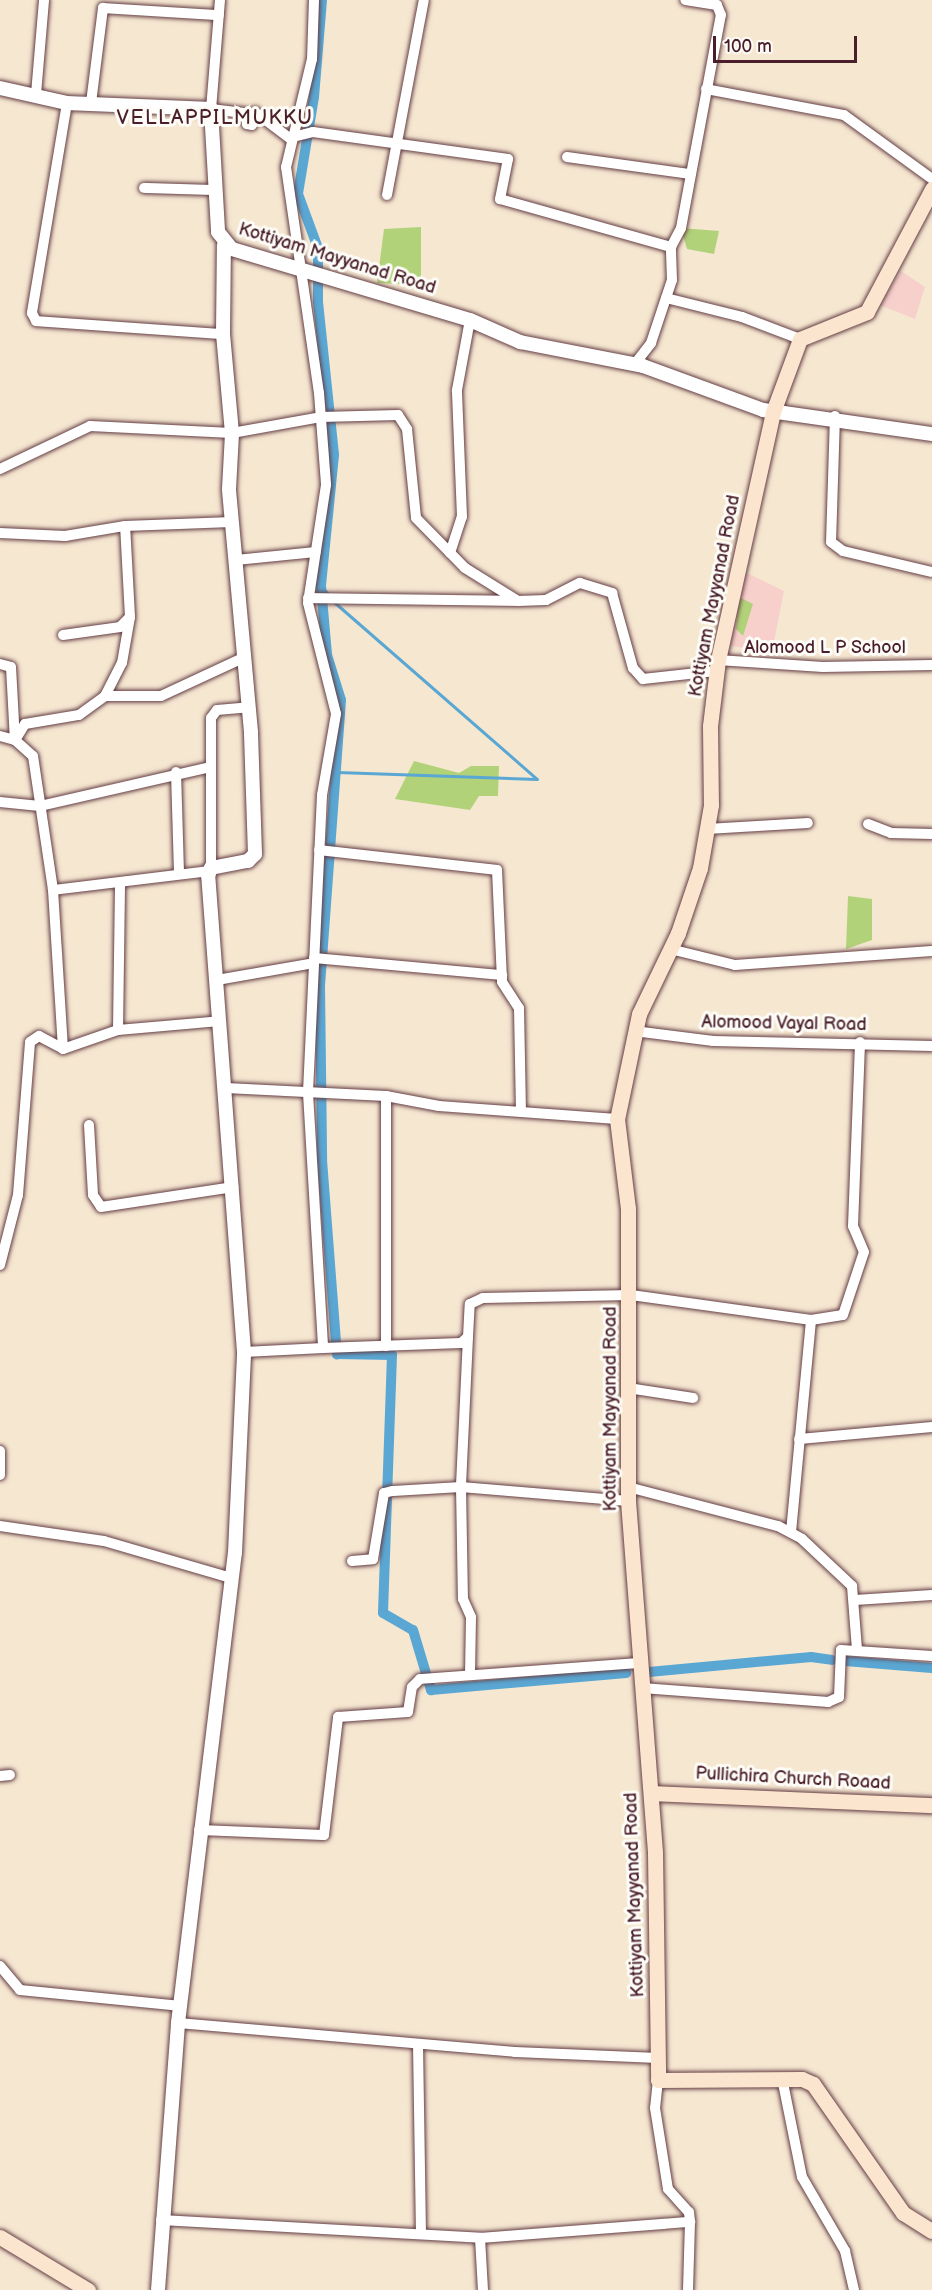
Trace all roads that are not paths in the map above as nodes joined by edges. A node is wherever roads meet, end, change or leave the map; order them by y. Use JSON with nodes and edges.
{"nodes":[{"id":1,"x":44,"y":0,"type":"edge"},
{"id":2,"x":220,"y":0,"type":"edge"},
{"id":3,"x":314,"y":0,"type":"edge"},
{"id":4,"x":424,"y":0,"type":"edge"},
{"id":5,"x":685,"y":0,"type":"edge"},
{"id":6,"x":219,"y":15,"type":"junction"},
{"id":7,"x":0,"y":88,"type":"edge"},
{"id":8,"x":706,"y":89,"type":"junction"},
{"id":9,"x":36,"y":94,"type":"junction"},
{"id":10,"x":68,"y":103,"type":"junction"},
{"id":11,"x":91,"y":103,"type":"junction"},
{"id":12,"x":211,"y":109,"type":"junction"},
{"id":13,"x":293,"y":139,"type":"junction"},
{"id":14,"x":396,"y":146,"type":"junction"},
{"id":15,"x":567,"y":157,"type":"dead end"},
{"id":16,"x":689,"y":174,"type":"junction"},
{"id":17,"x":932,"y":179,"type":"edge"},
{"id":18,"x":144,"y":188,"type":"dead end"},
{"id":19,"x":932,"y":189,"type":"edge"},
{"id":20,"x":216,"y":190,"type":"junction"},
{"id":21,"x":387,"y":195,"type":"dead end"},
{"id":22,"x":224,"y":245,"type":"junction"},
{"id":23,"x":671,"y":247,"type":"junction"},
{"id":24,"x":303,"y":270,"type":"junction"},
{"id":25,"x":666,"y":298,"type":"junction"},
{"id":26,"x":470,"y":321,"type":"junction"},
{"id":27,"x":224,"y":334,"type":"junction"},
{"id":28,"x":800,"y":339,"type":"junction"},
{"id":29,"x":634,"y":365,"type":"junction"},
{"id":30,"x":773,"y":412,"type":"junction"},
{"id":31,"x":835,"y":416,"type":"junction"},
{"id":32,"x":321,"y":417,"type":"junction"},
{"id":33,"x":232,"y":433,"type":"junction"},
{"id":34,"x":932,"y":434,"type":"edge"},
{"id":35,"x":0,"y":469,"type":"edge"},
{"id":36,"x":232,"y":522,"type":"junction"},
{"id":37,"x":125,"y":526,"type":"junction"},
{"id":38,"x":0,"y":533,"type":"edge"},
{"id":39,"x":316,"y":552,"type":"junction"},
{"id":40,"x":450,"y":553,"type":"junction"},
{"id":41,"x":236,"y":560,"type":"junction"},
{"id":42,"x":932,"y":572,"type":"edge"},
{"id":43,"x":308,"y":598,"type":"junction"},
{"id":44,"x":518,"y":601,"type":"junction"},
{"id":45,"x":130,"y":617,"type":"junction"},
{"id":46,"x":63,"y":635,"type":"dead end"},
{"id":47,"x":244,"y":657,"type":"junction"},
{"id":48,"x":0,"y":664,"type":"edge"},
{"id":49,"x":932,"y":665,"type":"edge"},
{"id":50,"x":717,"y":666,"type":"junction"},
{"id":51,"x":105,"y":696,"type":"junction"},
{"id":52,"x":249,"y":707,"type":"junction"},
{"id":53,"x":0,"y":736,"type":"edge"},
{"id":54,"x":15,"y":740,"type":"junction"},
{"id":55,"x":210,"y":767,"type":"junction"},
{"id":56,"x":176,"y":772,"type":"junction"},
{"id":57,"x":0,"y":802,"type":"edge"},
{"id":58,"x":40,"y":806,"type":"junction"},
{"id":59,"x":808,"y":823,"type":"dead end"},
{"id":60,"x":867,"y":824,"type":"dead end"},
{"id":61,"x":707,"y":829,"type":"junction"},
{"id":62,"x":932,"y":834,"type":"edge"},
{"id":63,"x":319,"y":850,"type":"junction"},
{"id":64,"x":210,"y":870,"type":"junction"},
{"id":65,"x":179,"y":871,"type":"junction"},
{"id":66,"x":120,"y":884,"type":"junction"},
{"id":67,"x":53,"y":890,"type":"junction"},
{"id":68,"x":670,"y":949,"type":"junction"},
{"id":69,"x":932,"y":951,"type":"edge"},
{"id":70,"x":314,"y":961,"type":"junction"},
{"id":71,"x":502,"y":975,"type":"junction"},
{"id":72,"x":217,"y":980,"type":"junction"},
{"id":73,"x":220,"y":1021,"type":"junction"},
{"id":74,"x":118,"y":1030,"type":"junction"},
{"id":75,"x":634,"y":1031,"type":"junction"},
{"id":76,"x":860,"y":1042,"type":"junction"},
{"id":77,"x":932,"y":1046,"type":"edge"},
{"id":78,"x":63,"y":1049,"type":"junction"},
{"id":79,"x":226,"y":1088,"type":"junction"},
{"id":80,"x":308,"y":1093,"type":"junction"},
{"id":81,"x":386,"y":1096,"type":"junction"},
{"id":82,"x":521,"y":1112,"type":"junction"},
{"id":83,"x":617,"y":1119,"type":"junction"},
{"id":84,"x":89,"y":1125,"type":"dead end"},
{"id":85,"x":233,"y":1187,"type":"junction"},
{"id":86,"x":0,"y":1265,"type":"edge"},
{"id":87,"x":631,"y":1295,"type":"junction"},
{"id":88,"x":811,"y":1320,"type":"junction"},
{"id":89,"x":468,"y":1337,"type":"junction"},
{"id":90,"x":386,"y":1346,"type":"junction"},
{"id":91,"x":323,"y":1348,"type":"junction"},
{"id":92,"x":244,"y":1352,"type":"junction"},
{"id":93,"x":628,"y":1388,"type":"junction"},
{"id":94,"x":693,"y":1398,"type":"dead end"},
{"id":95,"x":932,"y":1427,"type":"edge"},
{"id":96,"x":799,"y":1439,"type":"junction"},
{"id":97,"x":0,"y":1451,"type":"edge"},
{"id":98,"x":0,"y":1475,"type":"edge"},
{"id":99,"x":461,"y":1487,"type":"junction"},
{"id":100,"x":628,"y":1494,"type":"junction"},
{"id":101,"x":0,"y":1526,"type":"edge"},
{"id":102,"x":790,"y":1532,"type":"junction"},
{"id":103,"x":352,"y":1561,"type":"dead end"},
{"id":104,"x":231,"y":1578,"type":"junction"},
{"id":105,"x":932,"y":1594,"type":"edge"},
{"id":106,"x":855,"y":1600,"type":"junction"},
{"id":107,"x":857,"y":1650,"type":"junction"},
{"id":108,"x":932,"y":1656,"type":"edge"},
{"id":109,"x":640,"y":1663,"type":"junction"},
{"id":110,"x":470,"y":1675,"type":"junction"},
{"id":111,"x":642,"y":1688,"type":"junction"},
{"id":112,"x":652,"y":1793,"type":"junction"},
{"id":113,"x":932,"y":1805,"type":"edge"},
{"id":114,"x":200,"y":1830,"type":"junction"},
{"id":115,"x":0,"y":1966,"type":"edge"},
{"id":116,"x":181,"y":2006,"type":"junction"},
{"id":117,"x":178,"y":2023,"type":"junction"},
{"id":118,"x":418,"y":2044,"type":"junction"},
{"id":119,"x":658,"y":2058,"type":"junction"},
{"id":120,"x":782,"y":2078,"type":"junction"},
{"id":121,"x":658,"y":2080,"type":"junction"},
{"id":122,"x":161,"y":2220,"type":"junction"},
{"id":123,"x":690,"y":2222,"type":"junction"},
{"id":124,"x":932,"y":2231,"type":"edge"},
{"id":125,"x":421,"y":2234,"type":"junction"},
{"id":126,"x":0,"y":2237,"type":"edge"},
{"id":127,"x":480,"y":2238,"type":"junction"},
{"id":128,"x":88,"y":2290,"type":"edge"},
{"id":129,"x":158,"y":2290,"type":"edge"},
{"id":130,"x":483,"y":2290,"type":"edge"},
{"id":131,"x":688,"y":2290,"type":"edge"},
{"id":132,"x":854,"y":2290,"type":"edge"}],
"edges":[{"from":1,"to":9,"type":"street"},
{"from":2,"to":6,"type":"street"},
{"from":3,"to":13,"type":"street"},
{"from":4,"to":14,"type":"street"},
{"from":5,"to":8,"type":"street"},
{"from":6,"to":11,"type":"street"},
{"from":6,"to":12,"type":"street"},
{"from":7,"to":9,"type":"street"},
{"from":8,"to":16,"type":"street"},
{"from":8,"to":17,"type":"street"},
{"from":9,"to":10,"type":"street"},
{"from":10,"to":11,"type":"street"},
{"from":10,"to":27,"type":"street"},
{"from":11,"to":12,"type":"street"},
{"from":12,"to":13,"type":"street"},
{"from":12,"to":20,"type":"street","name":"Kottiyam Mayyanad Road"},
{"from":13,"to":14,"type":"street"},
{"from":13,"to":24,"type":"street"},
{"from":14,"to":21,"type":"street"},
{"from":14,"to":23,"type":"street"},
{"from":15,"to":16,"type":"street"},
{"from":16,"to":23,"type":"street"},
{"from":18,"to":20,"type":"street"},
{"from":19,"to":28,"type":"main road"},
{"from":20,"to":22,"type":"street","name":"Kottiyam Mayyanad Road"},
{"from":22,"to":24,"type":"street","name":"Kottiyam Mayyanad Road"},
{"from":22,"to":27,"type":"street"},
{"from":23,"to":25,"type":"street"},
{"from":24,"to":26,"type":"street","name":"Kottiyam Mayyanad Road"},
{"from":24,"to":32,"type":"street"},
{"from":25,"to":28,"type":"street"},
{"from":25,"to":29,"type":"street"},
{"from":26,"to":29,"type":"street","name":"Kottiyam Mayyanad Road"},
{"from":26,"to":40,"type":"street"},
{"from":27,"to":33,"type":"street"},
{"from":28,"to":30,"type":"main road","name":"Kottiyam Mayyanad Road"},
{"from":29,"to":30,"type":"street","name":"Kottiyam Mayyanad Road"},
{"from":30,"to":31,"type":"street","name":"Kottiyam Mayyanad Road"},
{"from":30,"to":50,"type":"main road","name":"Kottiyam Mayyanad Road"},
{"from":31,"to":34,"type":"street","name":"Kottiyam Mayyanad Road"},
{"from":31,"to":42,"type":"street"},
{"from":32,"to":33,"type":"street"},
{"from":32,"to":39,"type":"street"},
{"from":32,"to":40,"type":"street"},
{"from":33,"to":35,"type":"street"},
{"from":33,"to":36,"type":"street"},
{"from":36,"to":37,"type":"street"},
{"from":36,"to":41,"type":"street"},
{"from":37,"to":38,"type":"street"},
{"from":37,"to":45,"type":"street"},
{"from":39,"to":41,"type":"street"},
{"from":39,"to":43,"type":"street"},
{"from":40,"to":44,"type":"street"},
{"from":41,"to":47,"type":"street"},
{"from":43,"to":44,"type":"street"},
{"from":43,"to":63,"type":"street"},
{"from":44,"to":50,"type":"street","name":"Alomood L P School"},
{"from":45,"to":46,"type":"street"},
{"from":45,"to":51,"type":"street"},
{"from":47,"to":51,"type":"street"},
{"from":47,"to":52,"type":"street"},
{"from":48,"to":54,"type":"street"},
{"from":49,"to":50,"type":"street","name":"Alomood L P School"},
{"from":50,"to":61,"type":"main road","name":"Kottiyam Mayyanad Road"},
{"from":51,"to":54,"type":"street"},
{"from":52,"to":55,"type":"street"},
{"from":52,"to":64,"type":"street"},
{"from":53,"to":54,"type":"street"},
{"from":54,"to":58,"type":"street"},
{"from":55,"to":56,"type":"street"},
{"from":55,"to":64,"type":"street"},
{"from":56,"to":58,"type":"street"},
{"from":56,"to":65,"type":"street"},
{"from":57,"to":58,"type":"street"},
{"from":58,"to":67,"type":"street"},
{"from":59,"to":61,"type":"street"},
{"from":60,"to":62,"type":"street"},
{"from":61,"to":68,"type":"main road","name":"Kottiyam Mayyanad Road"},
{"from":63,"to":70,"type":"street"},
{"from":63,"to":71,"type":"street"},
{"from":64,"to":65,"type":"street"},
{"from":64,"to":72,"type":"street"},
{"from":65,"to":66,"type":"street"},
{"from":66,"to":67,"type":"street"},
{"from":66,"to":74,"type":"street"},
{"from":67,"to":78,"type":"street"},
{"from":68,"to":69,"type":"street"},
{"from":68,"to":75,"type":"main road","name":"Kottiyam Mayyanad Road"},
{"from":70,"to":71,"type":"street"},
{"from":70,"to":72,"type":"street"},
{"from":70,"to":80,"type":"street"},
{"from":71,"to":82,"type":"street"},
{"from":72,"to":73,"type":"street"},
{"from":73,"to":74,"type":"street"},
{"from":73,"to":79,"type":"street"},
{"from":74,"to":78,"type":"street"},
{"from":75,"to":76,"type":"street","name":"Alomood Vayal Road"},
{"from":75,"to":83,"type":"main road","name":"Kottiyam Mayyanad Road"},
{"from":76,"to":77,"type":"street","name":"Alomood Vayal Road"},
{"from":76,"to":88,"type":"street"},
{"from":78,"to":86,"type":"street"},
{"from":79,"to":80,"type":"street"},
{"from":79,"to":85,"type":"street"},
{"from":80,"to":81,"type":"street"},
{"from":80,"to":91,"type":"street"},
{"from":81,"to":82,"type":"street"},
{"from":81,"to":90,"type":"street"},
{"from":82,"to":83,"type":"street"},
{"from":83,"to":87,"type":"main road","name":"Kottiyam Mayyanad Road"},
{"from":84,"to":85,"type":"street"},
{"from":85,"to":92,"type":"street"},
{"from":87,"to":88,"type":"street"},
{"from":87,"to":89,"type":"street"},
{"from":87,"to":93,"type":"main road","name":"Kottiyam Mayyanad Road"},
{"from":88,"to":96,"type":"street"},
{"from":89,"to":90,"type":"street"},
{"from":89,"to":99,"type":"street"},
{"from":90,"to":91,"type":"street"},
{"from":91,"to":92,"type":"street"},
{"from":92,"to":104,"type":"street"},
{"from":93,"to":94,"type":"street"},
{"from":93,"to":100,"type":"main road","name":"Kottiyam Mayyanad Road"},
{"from":95,"to":96,"type":"street"},
{"from":96,"to":102,"type":"street"},
{"from":97,"to":98,"type":"street"},
{"from":99,"to":100,"type":"street"},
{"from":99,"to":103,"type":"street"},
{"from":99,"to":110,"type":"street"},
{"from":100,"to":102,"type":"street"},
{"from":100,"to":109,"type":"main road","name":"Kottiyam Mayyanad Road"},
{"from":101,"to":104,"type":"street"},
{"from":102,"to":106,"type":"street"},
{"from":104,"to":114,"type":"street"},
{"from":105,"to":106,"type":"street"},
{"from":106,"to":107,"type":"street"},
{"from":107,"to":108,"type":"street"},
{"from":107,"to":111,"type":"street"},
{"from":109,"to":110,"type":"street"},
{"from":109,"to":111,"type":"main road","name":"Kottiyam Mayyanad Road"},
{"from":110,"to":114,"type":"street"},
{"from":111,"to":112,"type":"main road","name":"Kottiyam Mayyanad Road"},
{"from":112,"to":113,"type":"main road","name":"Pullichira Church Roaad"},
{"from":112,"to":119,"type":"main road","name":"Kottiyam Mayyanad Road"},
{"from":114,"to":116,"type":"street"},
{"from":115,"to":116,"type":"street"},
{"from":116,"to":117,"type":"street"},
{"from":117,"to":118,"type":"street"},
{"from":117,"to":122,"type":"street"},
{"from":118,"to":119,"type":"street"},
{"from":118,"to":125,"type":"street"},
{"from":119,"to":121,"type":"main road","name":"Kottiyam Mayyanad Road"},
{"from":120,"to":121,"type":"main road"},
{"from":120,"to":124,"type":"main road"},
{"from":120,"to":132,"type":"street"},
{"from":121,"to":123,"type":"street"},
{"from":122,"to":125,"type":"street"},
{"from":122,"to":129,"type":"street"},
{"from":123,"to":127,"type":"street"},
{"from":123,"to":131,"type":"street"},
{"from":125,"to":127,"type":"street"},
{"from":126,"to":128,"type":"main road"},
{"from":127,"to":130,"type":"street"}]}
